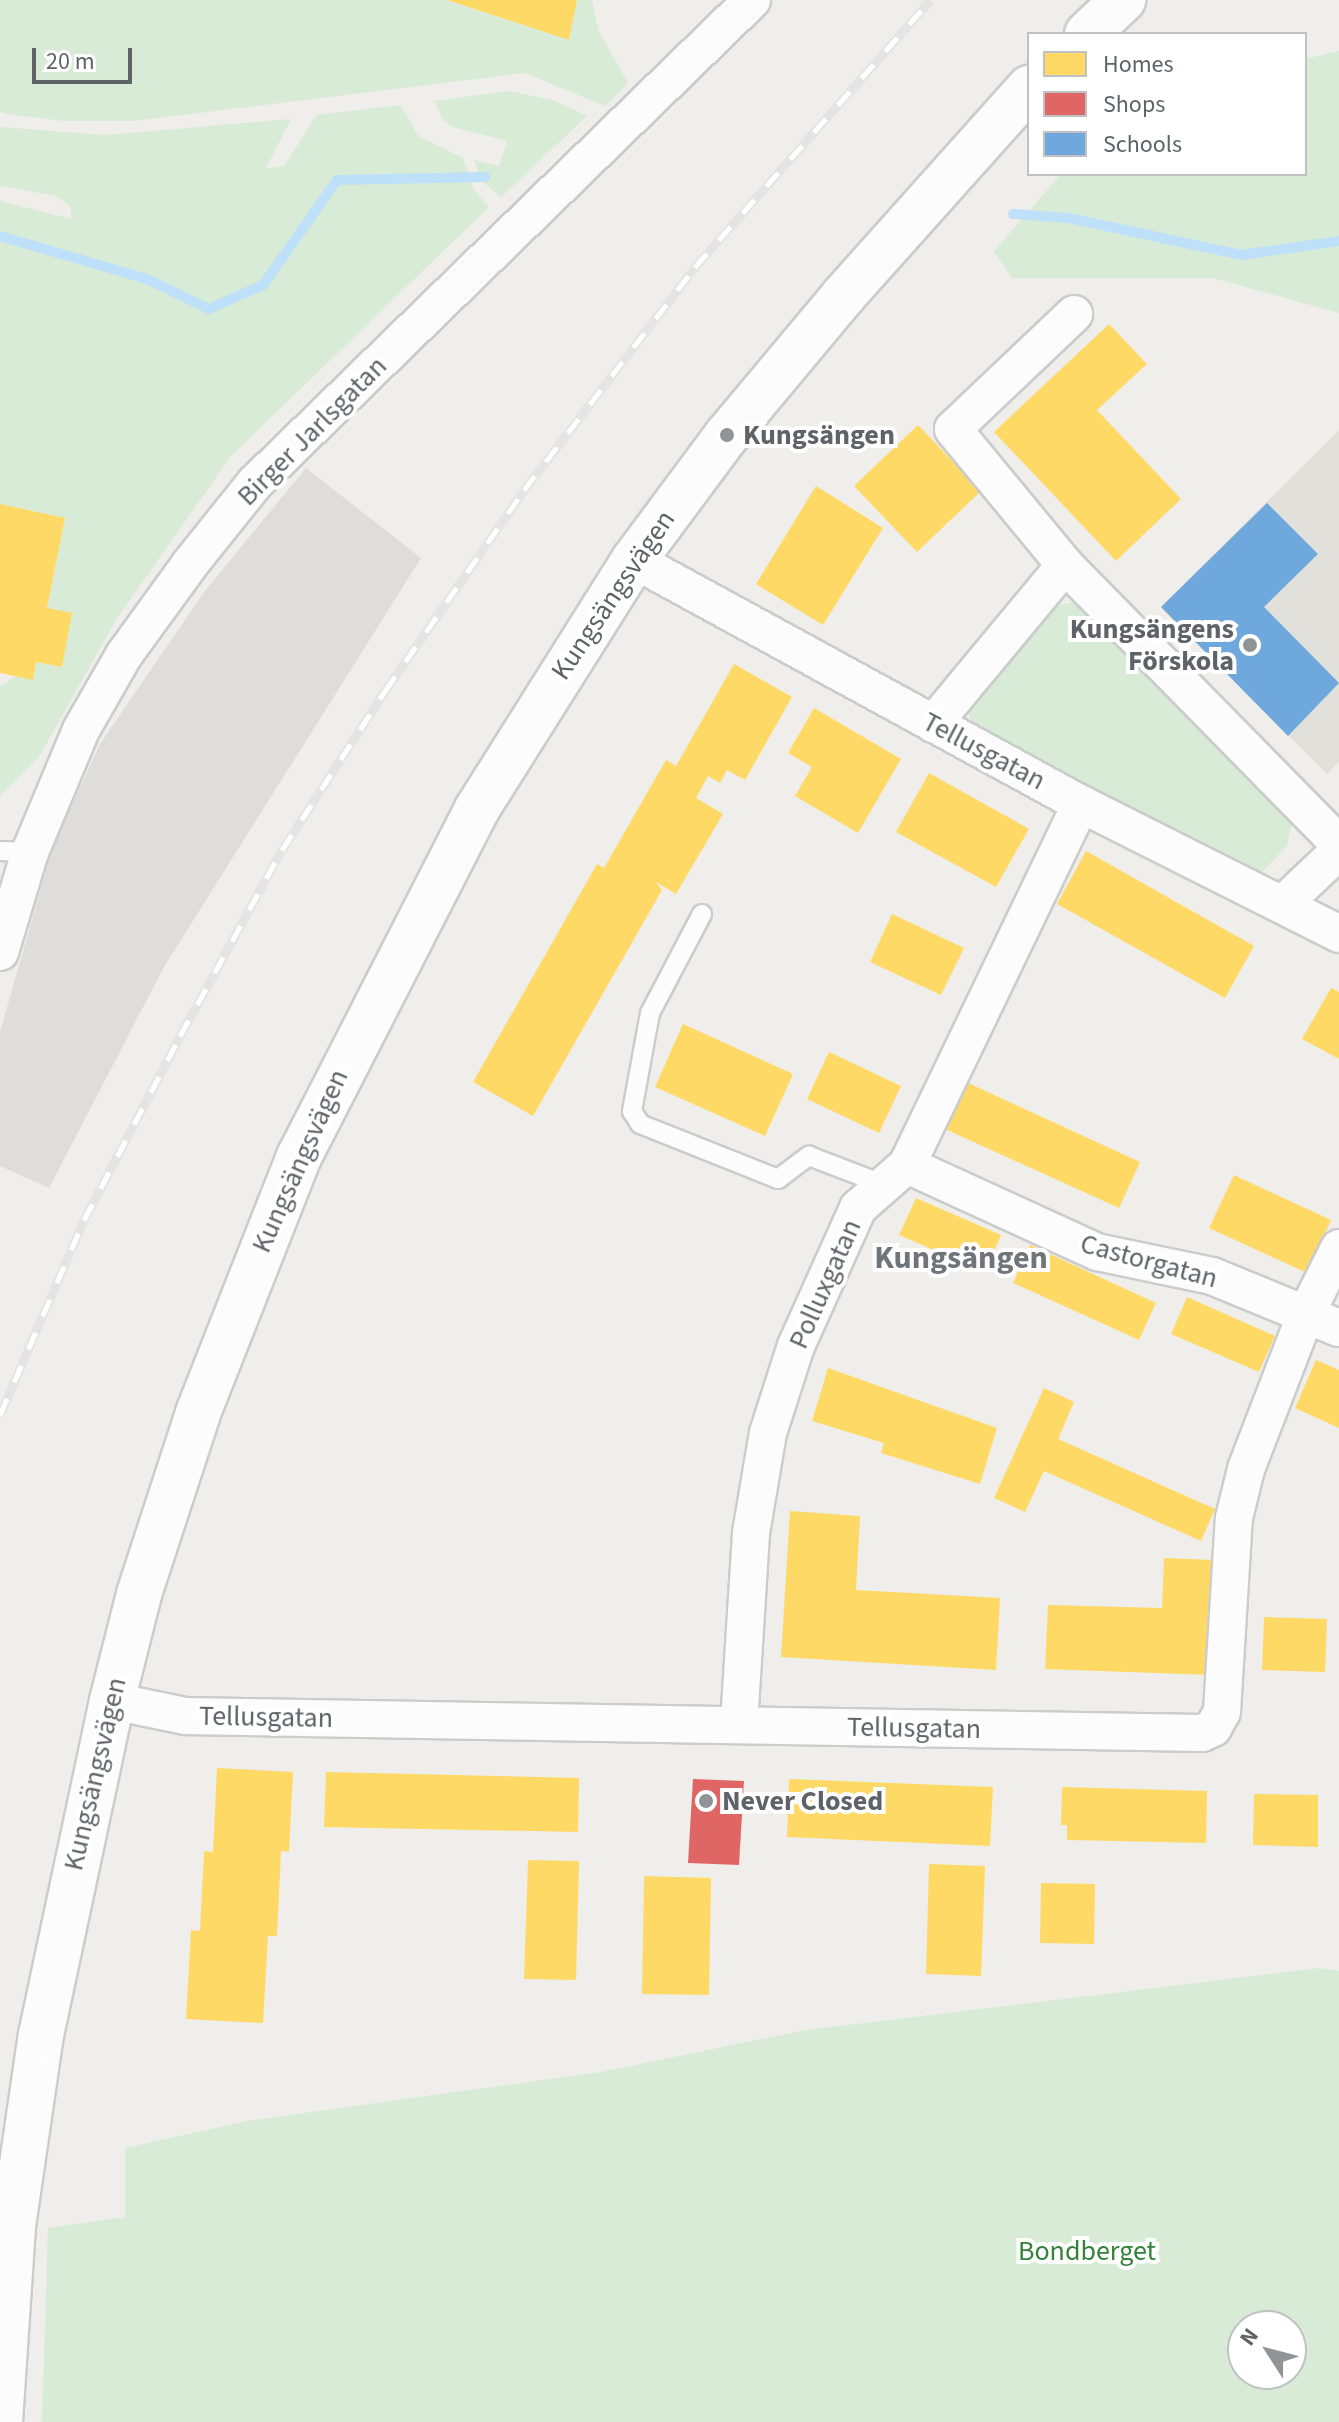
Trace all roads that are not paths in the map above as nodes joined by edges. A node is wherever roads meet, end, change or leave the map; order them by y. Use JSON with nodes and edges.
{"nodes":[{"id":1,"x":752,"y":0,"type":"edge"},
{"id":2,"x":1123,"y":0,"type":"edge"},
{"id":3,"x":1089,"y":32,"type":"edge"},
{"id":4,"x":1027,"y":90,"type":"edge"},
{"id":5,"x":1074,"y":314,"type":"dead end"},
{"id":6,"x":634,"y":560,"type":"junction"},
{"id":7,"x":1065,"y":565,"type":"junction"},
{"id":8,"x":933,"y":724,"type":"junction"},
{"id":9,"x":1081,"y":804,"type":"junction"},
{"id":10,"x":1339,"y":844,"type":"edge"},
{"id":11,"x":15,"y":851,"type":"edge"},
{"id":12,"x":1339,"y":851,"type":"edge"},
{"id":13,"x":1284,"y":903,"type":"junction"},
{"id":14,"x":702,"y":914,"type":"dead end"},
{"id":15,"x":1339,"y":934,"type":"edge"},
{"id":16,"x":0,"y":952,"type":"edge"},
{"id":17,"x":895,"y":1175,"type":"junction"},
{"id":18,"x":1339,"y":1248,"type":"edge"},
{"id":19,"x":1305,"y":1316,"type":"junction"},
{"id":20,"x":1339,"y":1328,"type":"edge"},
{"id":21,"x":112,"y":1701,"type":"junction"},
{"id":22,"x":739,"y":1724,"type":"junction"},
{"id":23,"x":0,"y":2422,"type":"edge"}],
"edges":[{"from":1,"to":11,"type":"street","name":"Birger Jarlsgatan"},
{"from":2,"to":3,"type":"street"},
{"from":4,"to":6,"type":"street","name":"Kungsängsvägen"},
{"from":5,"to":7,"type":"street"},
{"from":6,"to":8,"type":"street","name":"Tellusgatan"},
{"from":6,"to":21,"type":"street","name":"Kungsängsvägen"},
{"from":7,"to":8,"type":"street"},
{"from":7,"to":10,"type":"street"},
{"from":8,"to":9,"type":"street","name":"Tellusgatan"},
{"from":9,"to":13,"type":"street","name":"Tellusgatan"},
{"from":9,"to":17,"type":"street","name":"Polluxgatan"},
{"from":11,"to":16,"type":"street","name":"Birger Jarlsgatan"},
{"from":12,"to":13,"type":"street"},
{"from":13,"to":15,"type":"street","name":"Tellusgatan"},
{"from":14,"to":17,"type":"lane"},
{"from":17,"to":19,"type":"street","name":"Castorgatan"},
{"from":17,"to":22,"type":"street","name":"Polluxgatan"},
{"from":18,"to":19,"type":"street","name":"Tellusgatan"},
{"from":19,"to":20,"type":"street","name":"Castorgatan"},
{"from":19,"to":22,"type":"street","name":"Tellusgatan"},
{"from":21,"to":22,"type":"street","name":"Tellusgatan"},
{"from":21,"to":23,"type":"street","name":"Kungsängsvägen"}]}
